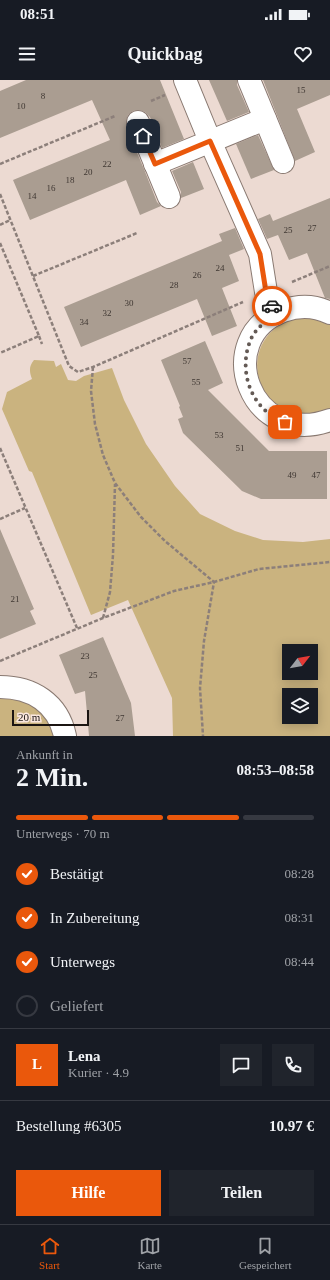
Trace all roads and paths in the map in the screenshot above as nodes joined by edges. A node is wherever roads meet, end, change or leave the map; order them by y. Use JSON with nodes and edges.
{"nodes":[{"id":1,"x":249,"y":80,"type":"edge"},
{"id":2,"x":187,"y":83,"type":"edge"},
{"id":3,"x":150,"y":101,"type":"dead end"},
{"id":4,"x":115,"y":115,"type":"dead end"},
{"id":5,"x":265,"y":119,"type":"junction"},
{"id":6,"x":138,"y":122,"type":"dead end"},
{"id":7,"x":210,"y":141,"type":"junction"},
{"id":8,"x":283,"y":162,"type":"dead end"},
{"id":9,"x":0,"y":164,"type":"edge"},
{"id":10,"x":155,"y":164,"type":"junction"},
{"id":11,"x":0,"y":194,"type":"edge"},
{"id":12,"x":169,"y":198,"type":"dead end"},
{"id":13,"x":10,"y":220,"type":"junction"},
{"id":14,"x":0,"y":224,"type":"edge"},
{"id":15,"x":137,"y":233,"type":"dead end"},
{"id":16,"x":0,"y":243,"type":"edge"},
{"id":17,"x":330,"y":266,"type":"edge"},
{"id":18,"x":33,"y":276,"type":"junction"},
{"id":19,"x":266,"y":292,"type":"junction"},
{"id":20,"x":330,"y":312,"type":"edge"},
{"id":21,"x":276,"y":314,"type":"junction"},
{"id":22,"x":39,"y":336,"type":"junction"},
{"id":23,"x":42,"y":344,"type":"dead end"},
{"id":24,"x":0,"y":353,"type":"edge"},
{"id":25,"x":93,"y":367,"type":"junction"},
{"id":26,"x":330,"y":420,"type":"edge"},
{"id":27,"x":0,"y":448,"type":"edge"},
{"id":28,"x":115,"y":483,"type":"junction"},
{"id":29,"x":25,"y":508,"type":"junction"},
{"id":30,"x":0,"y":519,"type":"edge"},
{"id":31,"x":330,"y":562,"type":"edge"},
{"id":32,"x":214,"y":582,"type":"junction"},
{"id":33,"x":103,"y":618,"type":"junction"},
{"id":34,"x":77,"y":628,"type":"junction"},
{"id":35,"x":0,"y":660,"type":"edge"},
{"id":36,"x":0,"y":687,"type":"edge"},
{"id":37,"x":65,"y":736,"type":"edge"},
{"id":38,"x":203,"y":736,"type":"edge"}],
"edges":[{"from":1,"to":5,"type":"street"},
{"from":2,"to":3,"type":"path"},
{"from":2,"to":7,"type":"street"},
{"from":4,"to":9,"type":"path"},
{"from":5,"to":7,"type":"street"},
{"from":5,"to":8,"type":"street"},
{"from":6,"to":10,"type":"street"},
{"from":7,"to":10,"type":"street"},
{"from":7,"to":19,"type":"street"},
{"from":10,"to":12,"type":"street"},
{"from":11,"to":13,"type":"path"},
{"from":13,"to":14,"type":"path"},
{"from":13,"to":18,"type":"path"},
{"from":15,"to":18,"type":"path"},
{"from":16,"to":22,"type":"path"},
{"from":17,"to":19,"type":"path"},
{"from":18,"to":25,"type":"path"},
{"from":19,"to":21,"type":"street"},
{"from":19,"to":25,"type":"path"},
{"from":20,"to":21,"type":"street"},
{"from":21,"to":26,"type":"street"},
{"from":22,"to":23,"type":"path"},
{"from":22,"to":24,"type":"path"},
{"from":25,"to":28,"type":"path"},
{"from":27,"to":29,"type":"path"},
{"from":28,"to":32,"type":"path"},
{"from":28,"to":33,"type":"path"},
{"from":29,"to":30,"type":"path"},
{"from":29,"to":34,"type":"path"},
{"from":31,"to":32,"type":"path"},
{"from":32,"to":33,"type":"path"},
{"from":32,"to":38,"type":"path"},
{"from":33,"to":34,"type":"path"},
{"from":34,"to":35,"type":"path"},
{"from":36,"to":37,"type":"street"}]}
